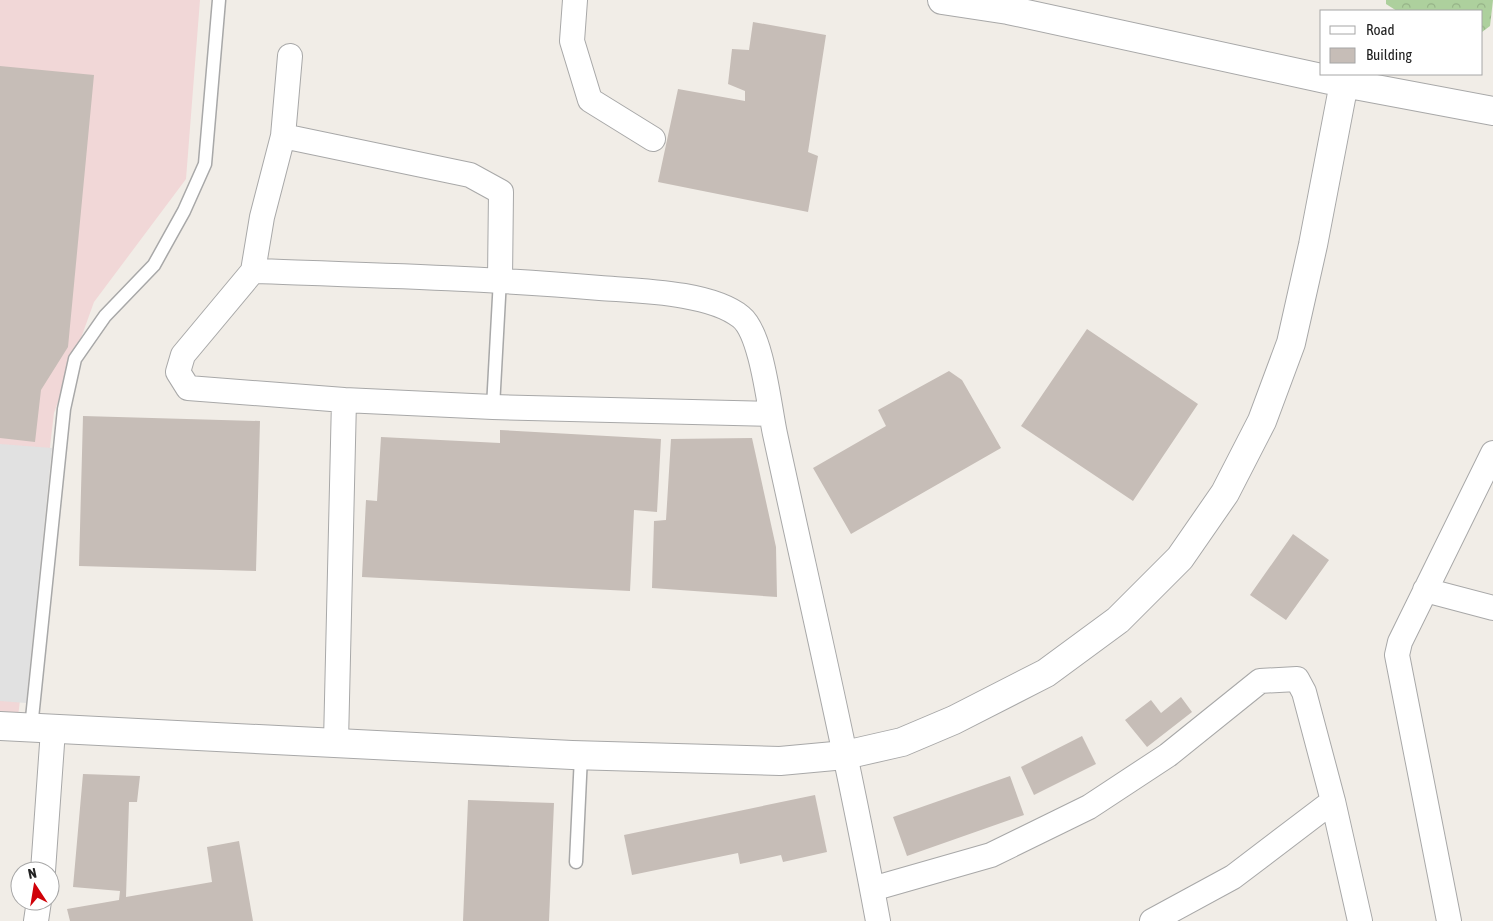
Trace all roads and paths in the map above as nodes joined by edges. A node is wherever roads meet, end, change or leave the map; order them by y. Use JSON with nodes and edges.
{"nodes":[{"id":1,"x":219,"y":0,"type":"edge"},
{"id":2,"x":575,"y":0,"type":"edge"},
{"id":3,"x":942,"y":0,"type":"edge"},
{"id":4,"x":290,"y":56,"type":"dead end"},
{"id":5,"x":1344,"y":83,"type":"junction"},
{"id":6,"x":1493,"y":111,"type":"edge"},
{"id":7,"x":283,"y":136,"type":"junction"},
{"id":8,"x":653,"y":139,"type":"dead end"},
{"id":9,"x":253,"y":271,"type":"junction"},
{"id":10,"x":500,"y":279,"type":"junction"},
{"id":11,"x":344,"y":400,"type":"junction"},
{"id":12,"x":493,"y":407,"type":"junction"},
{"id":13,"x":771,"y":414,"type":"junction"},
{"id":14,"x":1493,"y":453,"type":"edge"},
{"id":15,"x":1425,"y":590,"type":"junction"},
{"id":16,"x":1493,"y":608,"type":"edge"},
{"id":17,"x":0,"y":726,"type":"edge"},
{"id":18,"x":42,"y":729,"type":"junction"},
{"id":19,"x":336,"y":742,"type":"junction"},
{"id":20,"x":845,"y":755,"type":"junction"},
{"id":21,"x":582,"y":756,"type":"junction"},
{"id":22,"x":1333,"y":801,"type":"junction"},
{"id":23,"x":42,"y":861,"type":"edge"},
{"id":24,"x":576,"y":862,"type":"dead end"},
{"id":25,"x":872,"y":889,"type":"junction"},
{"id":26,"x":878,"y":921,"type":"edge"},
{"id":27,"x":1152,"y":921,"type":"edge"},
{"id":28,"x":1360,"y":921,"type":"edge"},
{"id":29,"x":1449,"y":921,"type":"edge"}],
"edges":[{"from":1,"to":18,"type":"lane"},
{"from":2,"to":8,"type":"street"},
{"from":3,"to":5,"type":"street"},
{"from":4,"to":7,"type":"street"},
{"from":5,"to":6,"type":"street"},
{"from":5,"to":20,"type":"street"},
{"from":7,"to":9,"type":"street"},
{"from":7,"to":10,"type":"street"},
{"from":9,"to":10,"type":"street"},
{"from":9,"to":11,"type":"street"},
{"from":10,"to":12,"type":"lane"},
{"from":10,"to":13,"type":"street"},
{"from":11,"to":12,"type":"street"},
{"from":11,"to":19,"type":"street"},
{"from":12,"to":13,"type":"street"},
{"from":13,"to":20,"type":"street"},
{"from":14,"to":15,"type":"street"},
{"from":15,"to":16,"type":"street"},
{"from":15,"to":29,"type":"street"},
{"from":17,"to":18,"type":"street"},
{"from":18,"to":19,"type":"street"},
{"from":18,"to":23,"type":"street"},
{"from":19,"to":21,"type":"street"},
{"from":20,"to":21,"type":"street"},
{"from":20,"to":25,"type":"street"},
{"from":21,"to":24,"type":"lane"},
{"from":22,"to":25,"type":"street"},
{"from":22,"to":27,"type":"street"},
{"from":22,"to":28,"type":"street"},
{"from":25,"to":26,"type":"street"}]}
